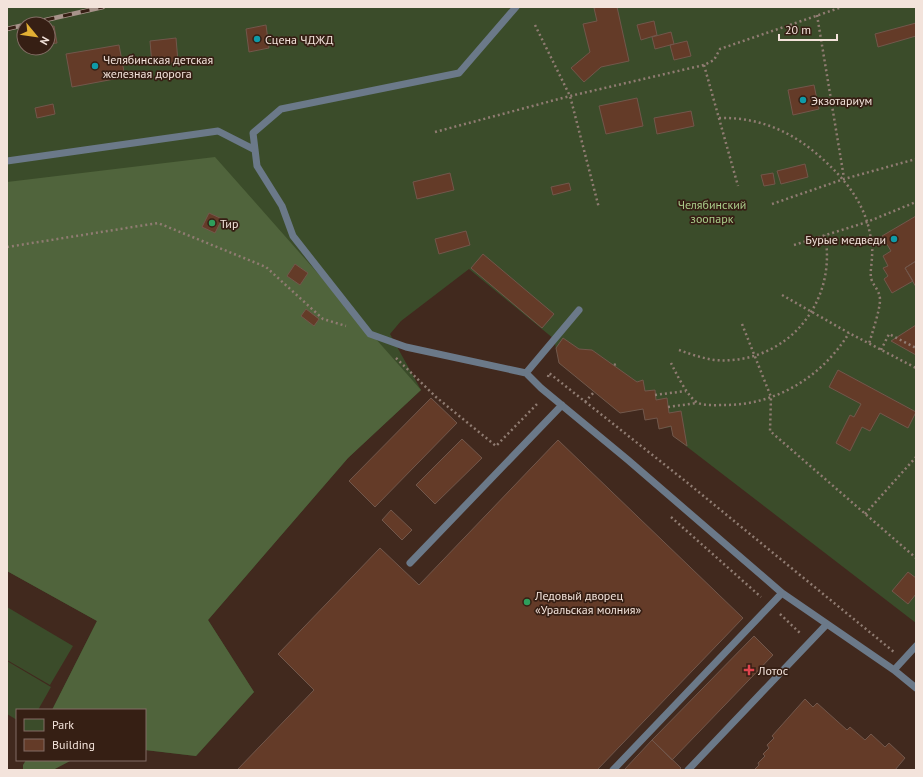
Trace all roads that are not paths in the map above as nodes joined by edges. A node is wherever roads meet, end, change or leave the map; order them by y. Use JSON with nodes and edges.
{"nodes":[{"id":1,"x":516,"y":7,"type":"edge"},
{"id":2,"x":255,"y":150,"type":"junction"},
{"id":3,"x":7,"y":161,"type":"edge"},
{"id":4,"x":579,"y":310,"type":"dead end"},
{"id":5,"x":526,"y":373,"type":"junction"},
{"id":6,"x":562,"y":405,"type":"junction"},
{"id":7,"x":410,"y":564,"type":"dead end"},
{"id":8,"x":782,"y":593,"type":"junction"},
{"id":9,"x":827,"y":624,"type":"junction"},
{"id":10,"x":916,"y":646,"type":"edge"},
{"id":11,"x":894,"y":670,"type":"junction"},
{"id":12,"x":916,"y":688,"type":"edge"},
{"id":13,"x":613,"y":770,"type":"edge"},
{"id":14,"x":688,"y":770,"type":"edge"}],
"edges":[{"from":1,"to":2,"type":"lane"},
{"from":2,"to":3,"type":"lane"},
{"from":2,"to":5,"type":"lane"},
{"from":4,"to":5,"type":"lane"},
{"from":5,"to":6,"type":"lane"},
{"from":6,"to":7,"type":"lane"},
{"from":6,"to":8,"type":"lane"},
{"from":8,"to":9,"type":"lane"},
{"from":8,"to":13,"type":"lane"},
{"from":9,"to":11,"type":"lane"},
{"from":9,"to":14,"type":"lane"},
{"from":10,"to":11,"type":"lane"},
{"from":11,"to":12,"type":"lane"}]}
